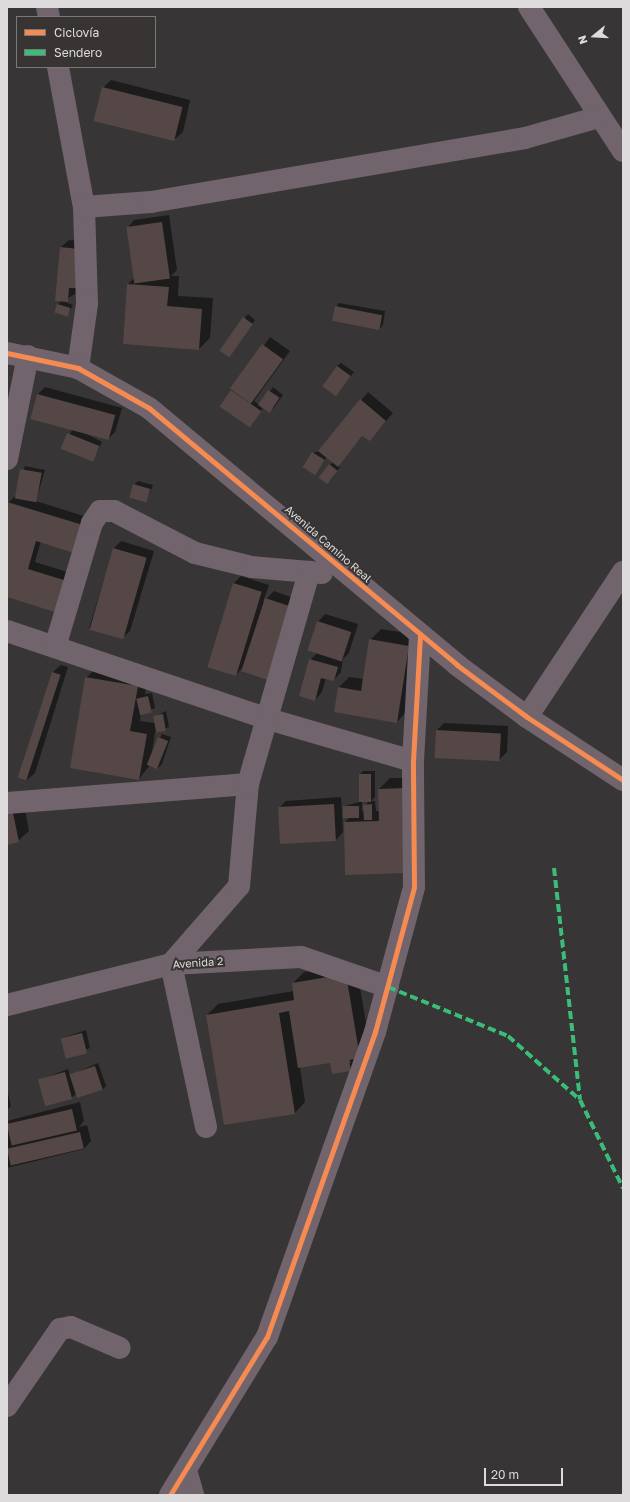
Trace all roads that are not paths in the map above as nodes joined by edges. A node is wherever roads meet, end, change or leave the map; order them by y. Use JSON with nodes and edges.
{"nodes":[{"id":1,"x":528,"y":7,"type":"edge"},
{"id":2,"x":58,"y":68,"type":"edge"},
{"id":3,"x":599,"y":117,"type":"junction"},
{"id":4,"x":623,"y":151,"type":"edge"},
{"id":5,"x":84,"y":207,"type":"junction"},
{"id":6,"x":7,"y":353,"type":"edge"},
{"id":7,"x":28,"y":356,"type":"junction"},
{"id":8,"x":78,"y":368,"type":"junction"},
{"id":9,"x":7,"y":459,"type":"edge"},
{"id":10,"x":309,"y":572,"type":"junction"},
{"id":11,"x":623,"y":572,"type":"edge"},
{"id":12,"x":349,"y":576,"type":"junction"},
{"id":13,"x":7,"y":631,"type":"edge"},
{"id":14,"x":420,"y":634,"type":"junction"},
{"id":15,"x":55,"y":647,"type":"junction"},
{"id":16,"x":527,"y":717,"type":"junction"},
{"id":17,"x":268,"y":719,"type":"junction"},
{"id":18,"x":413,"y":761,"type":"junction"},
{"id":19,"x":623,"y":780,"type":"edge"},
{"id":20,"x":248,"y":784,"type":"junction"},
{"id":21,"x":7,"y":803,"type":"edge"},
{"id":22,"x":171,"y":964,"type":"junction"},
{"id":23,"x":388,"y":987,"type":"junction"},
{"id":24,"x":7,"y":1005,"type":"edge"},
{"id":25,"x":206,"y":1127,"type":"dead end"},
{"id":26,"x":120,"y":1348,"type":"dead end"},
{"id":27,"x":7,"y":1406,"type":"edge"},
{"id":28,"x":186,"y":1470,"type":"junction"},
{"id":29,"x":170,"y":1495,"type":"edge"},
{"id":30,"x":193,"y":1495,"type":"edge"}],
"edges":[{"from":1,"to":3,"type":"street"},
{"from":2,"to":5,"type":"street"},
{"from":3,"to":4,"type":"street"},
{"from":3,"to":5,"type":"street"},
{"from":5,"to":8,"type":"street"},
{"from":6,"to":7,"type":"street","name":"Avenida Camino Real"},
{"from":7,"to":8,"type":"street","name":"Avenida Camino Real"},
{"from":7,"to":9,"type":"street"},
{"from":8,"to":12,"type":"street","name":"Avenida Camino Real"},
{"from":10,"to":12,"type":"street"},
{"from":10,"to":15,"type":"street"},
{"from":10,"to":17,"type":"street"},
{"from":11,"to":16,"type":"street"},
{"from":12,"to":14,"type":"street","name":"Avenida Camino Real"},
{"from":13,"to":15,"type":"street"},
{"from":14,"to":16,"type":"street","name":"Avenida Camino Real"},
{"from":14,"to":18,"type":"street"},
{"from":15,"to":17,"type":"street"},
{"from":16,"to":19,"type":"street","name":"Avenida Camino Real"},
{"from":17,"to":18,"type":"street"},
{"from":17,"to":20,"type":"street"},
{"from":18,"to":23,"type":"street"},
{"from":20,"to":21,"type":"street"},
{"from":20,"to":22,"type":"street"},
{"from":22,"to":23,"type":"street","name":"Avenida 2"},
{"from":22,"to":24,"type":"street","name":"Avenida 2"},
{"from":22,"to":25,"type":"street"},
{"from":23,"to":28,"type":"street"},
{"from":26,"to":27,"type":"street"},
{"from":28,"to":29,"type":"street"},
{"from":28,"to":30,"type":"street"}]}
